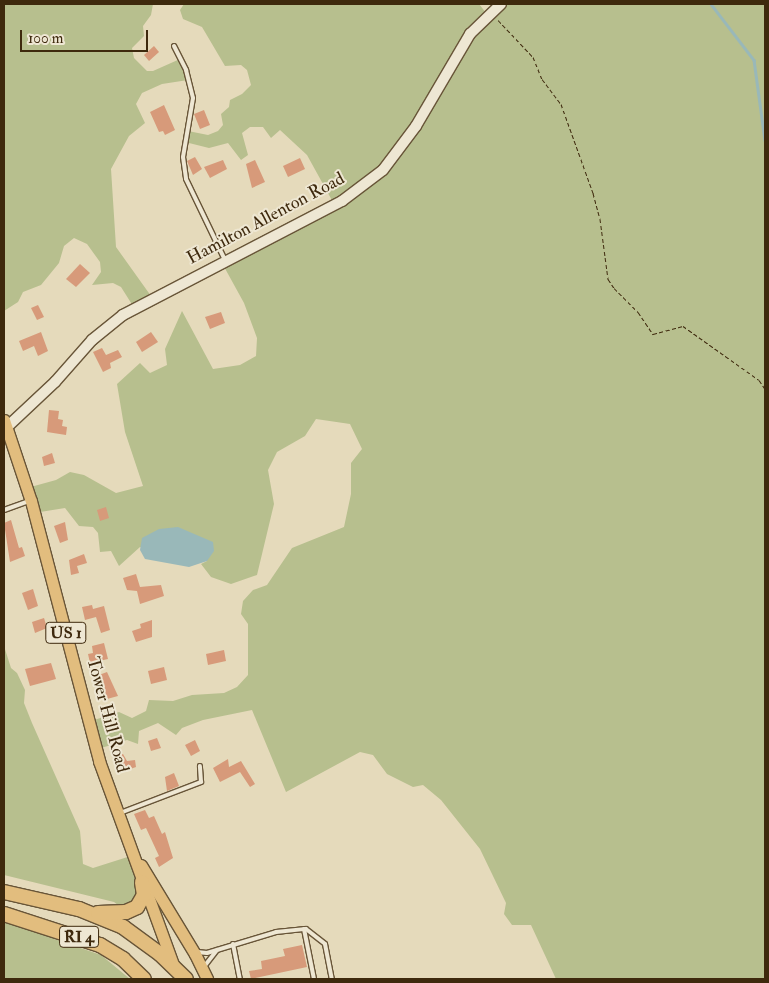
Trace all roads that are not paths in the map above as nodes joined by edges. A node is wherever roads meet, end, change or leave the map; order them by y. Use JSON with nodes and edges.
{"nodes":[{"id":1,"x":501,"y":4,"type":"edge"},
{"id":2,"x":174,"y":46,"type":"dead end"},
{"id":3,"x":225,"y":260,"type":"junction"},
{"id":4,"x":5,"y":423,"type":"edge"},
{"id":5,"x":31,"y":501,"type":"junction"},
{"id":6,"x":4,"y":510,"type":"edge"},
{"id":7,"x":200,"y":766,"type":"dead end"},
{"id":8,"x":118,"y":814,"type":"junction"},
{"id":9,"x":129,"y":846,"type":"junction"},
{"id":10,"x":142,"y":882,"type":"junction"},
{"id":11,"x":4,"y":892,"type":"edge"},
{"id":12,"x":88,"y":912,"type":"junction"},
{"id":13,"x":4,"y":914,"type":"edge"},
{"id":14,"x":304,"y":929,"type":"junction"},
{"id":15,"x":232,"y":944,"type":"junction"},
{"id":16,"x":217,"y":950,"type":"junction"},
{"id":17,"x":194,"y":952,"type":"junction"},
{"id":18,"x":177,"y":973,"type":"edge"},
{"id":19,"x":204,"y":975,"type":"edge"},
{"id":20,"x":144,"y":979,"type":"edge"},
{"id":21,"x":186,"y":979,"type":"edge"},
{"id":22,"x":240,"y":979,"type":"edge"},
{"id":23,"x":314,"y":979,"type":"edge"},
{"id":24,"x":332,"y":979,"type":"edge"}],
"edges":[{"from":1,"to":3,"type":"street","name":"Hamilton Allenton Road"},
{"from":2,"to":3,"type":"lane"},
{"from":3,"to":4,"type":"street","name":"Hamilton Allenton Road"},
{"from":4,"to":5,"type":"main road","name":"Tower Hill Road","number":"US 1"},
{"from":5,"to":6,"type":"lane"},
{"from":5,"to":8,"type":"main road","name":"Tower Hill Road","number":"US 1"},
{"from":7,"to":8,"type":"lane"},
{"from":8,"to":9,"type":"main road","name":"Tower Hill Road","number":"US 1"},
{"from":9,"to":10,"type":"main road","name":"Tower Hill Road","number":"US 1"},
{"from":9,"to":17,"type":"main road","name":"Tower Hill Road","number":"US 1"},
{"from":10,"to":12,"type":"highway"},
{"from":10,"to":18,"type":"main road","name":"Tower Hill Road","number":"US 1"},
{"from":11,"to":12,"type":"highway","number":"RI 4"},
{"from":12,"to":18,"type":"highway","number":"RI 4"},
{"from":13,"to":20,"type":"highway","number":"RI 4"},
{"from":14,"to":15,"type":"lane"},
{"from":14,"to":23,"type":"lane"},
{"from":14,"to":24,"type":"lane"},
{"from":15,"to":16,"type":"lane"},
{"from":15,"to":22,"type":"lane"},
{"from":16,"to":17,"type":"lane"},
{"from":16,"to":19,"type":"lane"},
{"from":17,"to":19,"type":"main road","name":"Tower Hill Road","number":"US 1"},
{"from":18,"to":21,"type":"highway","number":"RI 4"}]}
